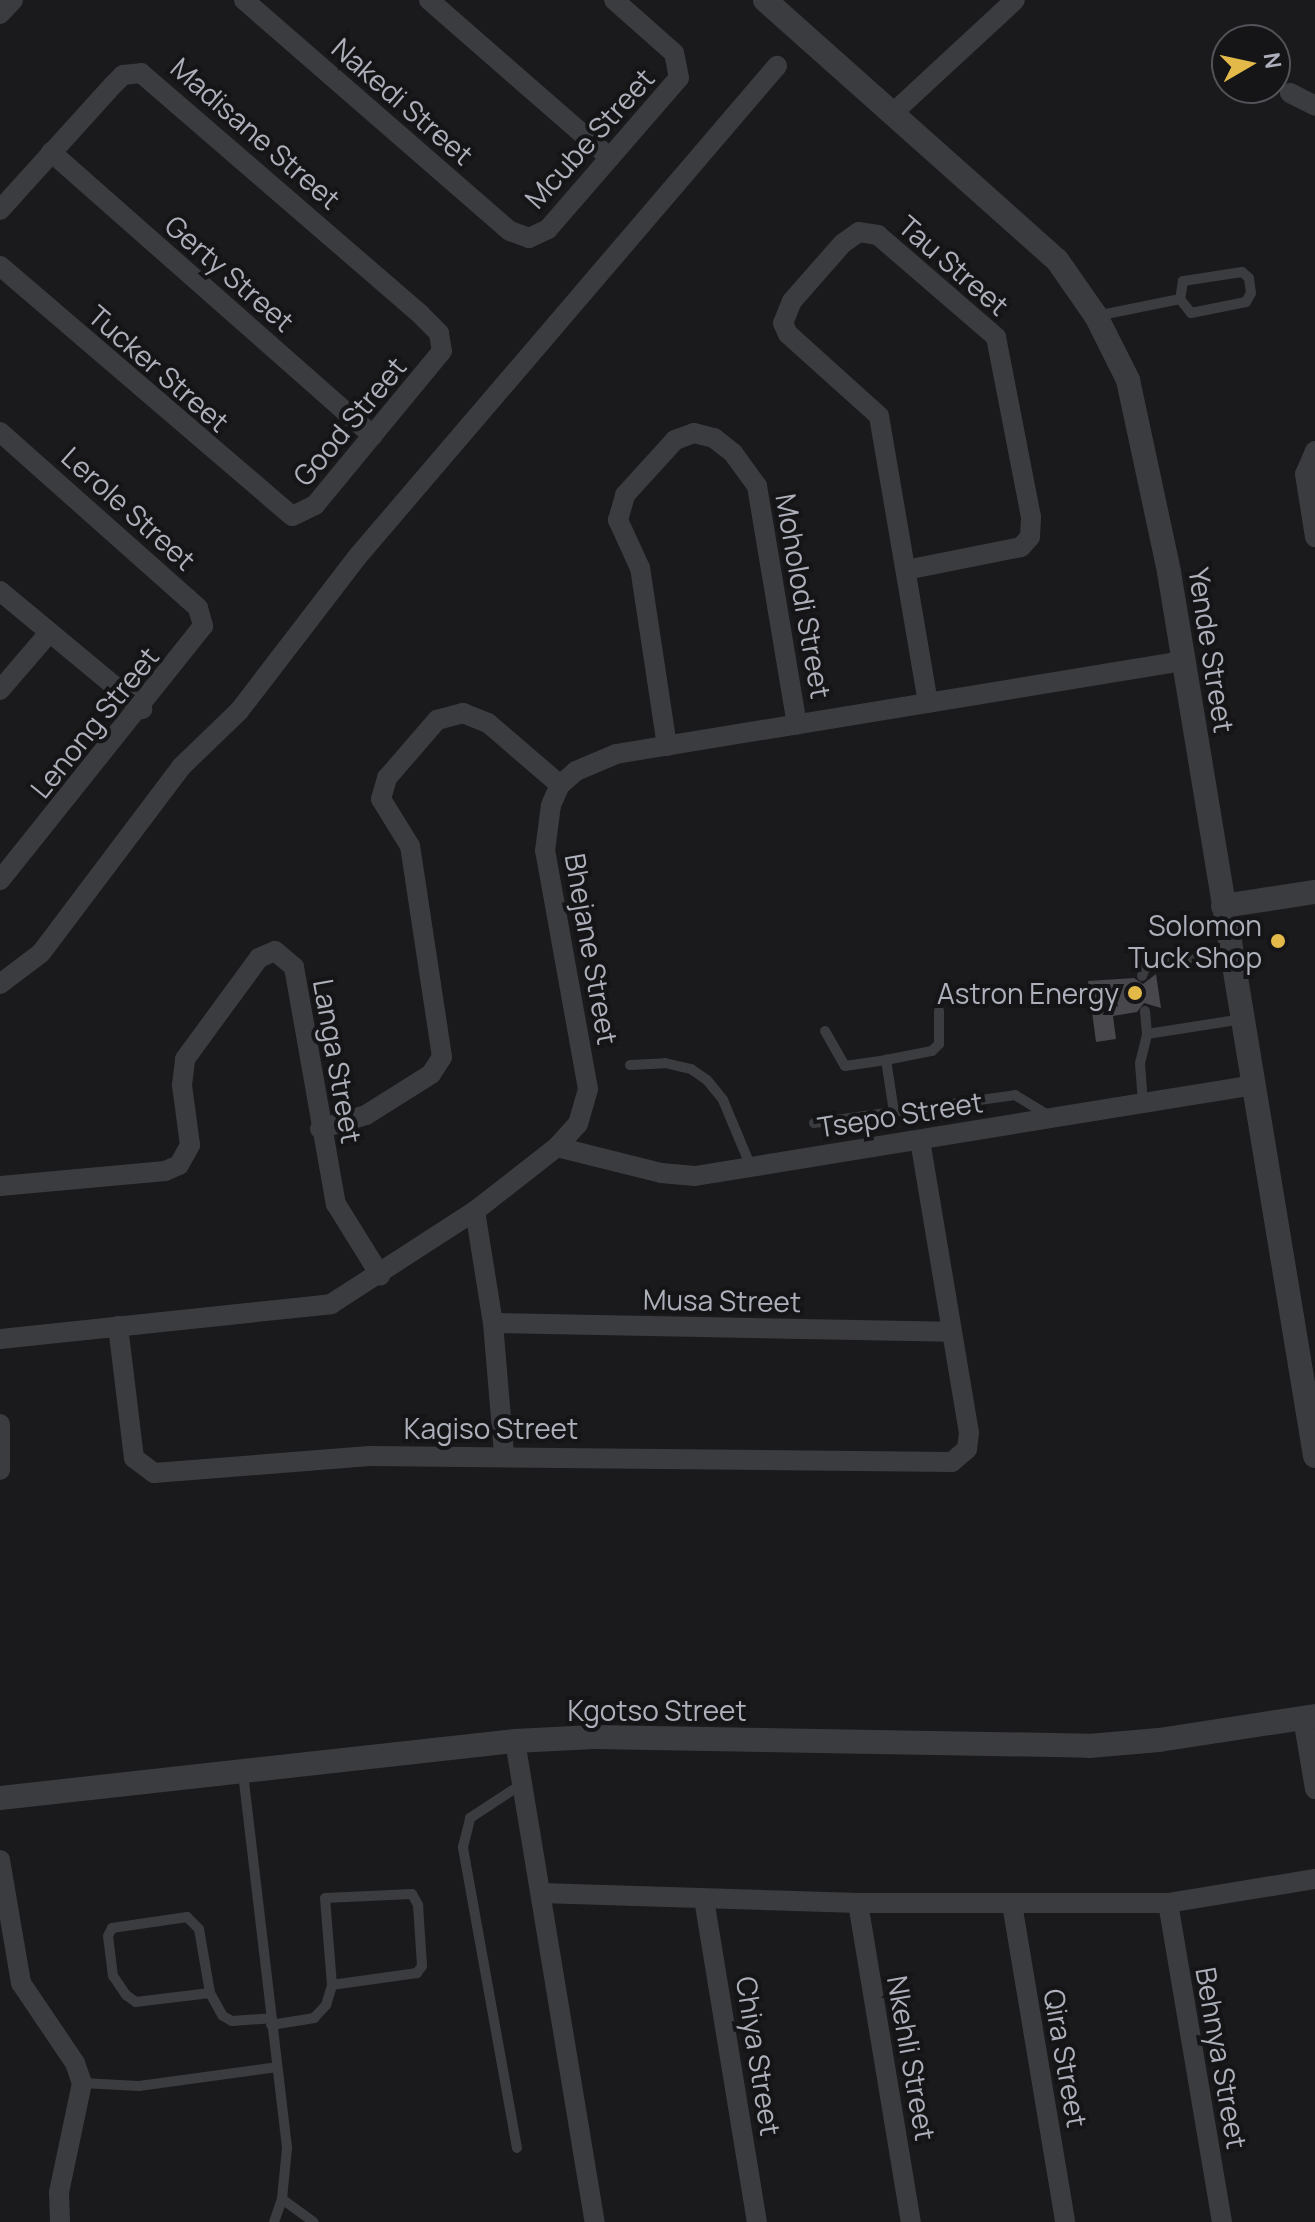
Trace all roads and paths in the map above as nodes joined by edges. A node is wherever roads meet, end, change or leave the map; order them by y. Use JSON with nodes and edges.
{"nodes":[{"id":1,"x":13,"y":0,"type":"edge"},
{"id":2,"x":244,"y":0,"type":"edge"},
{"id":3,"x":429,"y":0,"type":"edge"},
{"id":4,"x":614,"y":0,"type":"edge"},
{"id":5,"x":765,"y":0,"type":"edge"},
{"id":6,"x":1015,"y":0,"type":"edge"},
{"id":7,"x":0,"y":14,"type":"edge"},
{"id":8,"x":777,"y":66,"type":"dead end"},
{"id":9,"x":1291,"y":94,"type":"edge"},
{"id":10,"x":1315,"y":106,"type":"edge"},
{"id":11,"x":893,"y":113,"type":"junction"},
{"id":12,"x":51,"y":152,"type":"junction"},
{"id":13,"x":610,"y":158,"type":"junction"},
{"id":14,"x":0,"y":210,"type":"edge"},
{"id":15,"x":529,"y":238,"type":"joint"},
{"id":16,"x":0,"y":266,"type":"edge"},
{"id":17,"x":1180,"y":299,"type":"junction"},
{"id":18,"x":1096,"y":316,"type":"junction"},
{"id":19,"x":442,"y":342,"type":"joint"},
{"id":20,"x":0,"y":432,"type":"edge"},
{"id":21,"x":373,"y":436,"type":"junction"},
{"id":22,"x":1313,"y":453,"type":"edge"},
{"id":23,"x":281,"y":511,"type":"joint"},
{"id":24,"x":1315,"y":537,"type":"edge"},
{"id":25,"x":906,"y":570,"type":"junction"},
{"id":26,"x":0,"y":591,"type":"edge"},
{"id":27,"x":49,"y":633,"type":"junction"},
{"id":28,"x":200,"y":636,"type":"joint"},
{"id":29,"x":1183,"y":661,"type":"junction"},
{"id":30,"x":0,"y":690,"type":"edge"},
{"id":31,"x":928,"y":703,"type":"junction"},
{"id":32,"x":142,"y":709,"type":"junction"},
{"id":33,"x":797,"y":725,"type":"junction"},
{"id":34,"x":667,"y":746,"type":"junction"},
{"id":35,"x":560,"y":785,"type":"junction"},
{"id":36,"x":0,"y":880,"type":"edge"},
{"id":37,"x":1315,"y":892,"type":"edge"},
{"id":38,"x":1223,"y":906,"type":"junction"},
{"id":39,"x":1231,"y":949,"type":"junction"},
{"id":40,"x":1142,"y":976,"type":"dead end"},
{"id":41,"x":0,"y":984,"type":"edge"},
{"id":42,"x":939,"y":1011,"type":"dead end"},
{"id":43,"x":1145,"y":1011,"type":"dead end"},
{"id":44,"x":1243,"y":1019,"type":"junction"},
{"id":45,"x":825,"y":1031,"type":"dead end"},
{"id":46,"x":1147,"y":1034,"type":"junction"},
{"id":47,"x":886,"y":1060,"type":"junction"},
{"id":48,"x":630,"y":1065,"type":"dead end"},
{"id":49,"x":1254,"y":1085,"type":"junction"},
{"id":50,"x":1143,"y":1103,"type":"junction"},
{"id":51,"x":894,"y":1112,"type":"junction"},
{"id":52,"x":1052,"y":1118,"type":"junction"},
{"id":53,"x":814,"y":1123,"type":"dead end"},
{"id":54,"x":320,"y":1129,"type":"junction"},
{"id":55,"x":920,"y":1140,"type":"junction"},
{"id":56,"x":557,"y":1147,"type":"junction"},
{"id":57,"x":751,"y":1167,"type":"junction"},
{"id":58,"x":0,"y":1186,"type":"edge"},
{"id":59,"x":475,"y":1211,"type":"junction"},
{"id":60,"x":380,"y":1275,"type":"junction"},
{"id":61,"x":493,"y":1323,"type":"junction"},
{"id":62,"x":118,"y":1326,"type":"junction"},
{"id":63,"x":951,"y":1332,"type":"junction"},
{"id":64,"x":0,"y":1339,"type":"edge"},
{"id":65,"x":0,"y":1424,"type":"edge"},
{"id":66,"x":1314,"y":1449,"type":"edge"},
{"id":67,"x":504,"y":1455,"type":"junction"},
{"id":68,"x":0,"y":1470,"type":"edge"},
{"id":69,"x":1309,"y":1717,"type":"edge"},
{"id":70,"x":515,"y":1741,"type":"junction"},
{"id":71,"x":243,"y":1771,"type":"junction"},
{"id":72,"x":522,"y":1784,"type":"junction"},
{"id":73,"x":1315,"y":1789,"type":"edge"},
{"id":74,"x":0,"y":1798,"type":"edge"},
{"id":75,"x":0,"y":1860,"type":"edge"},
{"id":76,"x":1315,"y":1879,"type":"edge"},
{"id":77,"x":2,"y":1892,"type":"edge"},
{"id":78,"x":541,"y":1893,"type":"junction"},
{"id":79,"x":704,"y":1899,"type":"junction"},
{"id":80,"x":858,"y":1903,"type":"junction"},
{"id":81,"x":1168,"y":1903,"type":"junction"},
{"id":82,"x":1012,"y":1904,"type":"junction"},
{"id":83,"x":332,"y":1985,"type":"junction"},
{"id":84,"x":210,"y":1993,"type":"junction"},
{"id":85,"x":271,"y":2022,"type":"junction"},
{"id":86,"x":277,"y":2067,"type":"junction"},
{"id":87,"x":82,"y":2083,"type":"junction"},
{"id":88,"x":517,"y":2148,"type":"dead end"},
{"id":89,"x":282,"y":2199,"type":"junction"},
{"id":90,"x":60,"y":2222,"type":"edge"},
{"id":91,"x":274,"y":2222,"type":"edge"},
{"id":92,"x":314,"y":2222,"type":"edge"},
{"id":93,"x":595,"y":2222,"type":"edge"},
{"id":94,"x":757,"y":2222,"type":"edge"},
{"id":95,"x":911,"y":2222,"type":"edge"},
{"id":96,"x":1065,"y":2222,"type":"edge"},
{"id":97,"x":1222,"y":2222,"type":"edge"}],
"edges":[{"from":1,"to":7,"type":"street"},
{"from":2,"to":15,"type":"street","name":"Nakedi Street"},
{"from":3,"to":13,"type":"street"},
{"from":4,"to":13,"type":"street","name":"Mcube Street"},
{"from":5,"to":11,"type":"street","name":"Yende Street"},
{"from":6,"to":11,"type":"street"},
{"from":8,"to":41,"type":"street"},
{"from":9,"to":10,"type":"street"},
{"from":11,"to":18,"type":"street","name":"Yende Street"},
{"from":12,"to":14,"type":"street","name":"Madisane Street"},
{"from":12,"to":19,"type":"street","name":"Madisane Street"},
{"from":12,"to":21,"type":"street","name":"Gerty Street"},
{"from":13,"to":15,"type":"street","name":"Mcube Street"},
{"from":16,"to":23,"type":"street","name":"Tucker Street"},
{"from":17,"to":17,"type":"lane"},
{"from":17,"to":18,"type":"lane"},
{"from":18,"to":29,"type":"street","name":"Yende Street"},
{"from":19,"to":21,"type":"street","name":"Good Street"},
{"from":20,"to":28,"type":"street","name":"Lerole Street"},
{"from":21,"to":23,"type":"street","name":"Good Street"},
{"from":22,"to":24,"type":"street"},
{"from":25,"to":25,"type":"street","name":"Tau Street"},
{"from":25,"to":31,"type":"street","name":"Tau Street"},
{"from":26,"to":27,"type":"street"},
{"from":27,"to":30,"type":"street"},
{"from":27,"to":32,"type":"street"},
{"from":28,"to":32,"type":"street","name":"Lenong Street"},
{"from":29,"to":31,"type":"street"},
{"from":29,"to":38,"type":"street","name":"Yende Street"},
{"from":31,"to":33,"type":"street"},
{"from":32,"to":36,"type":"street","name":"Lenong Street"},
{"from":33,"to":34,"type":"street"},
{"from":33,"to":34,"type":"street","name":"Moholodi Street"},
{"from":34,"to":35,"type":"street"},
{"from":35,"to":54,"type":"street"},
{"from":35,"to":56,"type":"street","name":"Bhejane Street"},
{"from":37,"to":38,"type":"street"},
{"from":38,"to":39,"type":"street","name":"Yende Street"},
{"from":39,"to":40,"type":"lane"},
{"from":39,"to":44,"type":"street","name":"Yende Street"},
{"from":42,"to":47,"type":"lane"},
{"from":43,"to":46,"type":"lane"},
{"from":44,"to":46,"type":"lane"},
{"from":44,"to":49,"type":"street","name":"Yende Street"},
{"from":45,"to":47,"type":"lane"},
{"from":46,"to":50,"type":"lane"},
{"from":47,"to":51,"type":"lane"},
{"from":48,"to":57,"type":"lane"},
{"from":49,"to":50,"type":"street","name":"Tsepo Street"},
{"from":49,"to":66,"type":"street","name":"Yende Street"},
{"from":50,"to":52,"type":"street","name":"Tsepo Street"},
{"from":51,"to":52,"type":"lane"},
{"from":51,"to":53,"type":"lane"},
{"from":52,"to":55,"type":"street","name":"Tsepo Street"},
{"from":54,"to":58,"type":"street","name":"Langa Street"},
{"from":54,"to":60,"type":"street","name":"Langa Street"},
{"from":55,"to":57,"type":"street","name":"Tsepo Street"},
{"from":55,"to":63,"type":"street"},
{"from":56,"to":57,"type":"street","name":"Tsepo Street"},
{"from":56,"to":59,"type":"street","name":"Bhejane Street"},
{"from":59,"to":60,"type":"street","name":"Bhejane Street"},
{"from":59,"to":61,"type":"street"},
{"from":60,"to":62,"type":"street","name":"Bhejane Street"},
{"from":61,"to":63,"type":"street","name":"Musa Street"},
{"from":61,"to":67,"type":"street"},
{"from":62,"to":64,"type":"street","name":"Bhejane Street"},
{"from":62,"to":67,"type":"street","name":"Kagiso Street"},
{"from":63,"to":67,"type":"street","name":"Kagiso Street"},
{"from":65,"to":68,"type":"street"},
{"from":69,"to":70,"type":"street","name":"Kgotso Street"},
{"from":69,"to":73,"type":"street"},
{"from":70,"to":71,"type":"street","name":"Kgotso Street"},
{"from":70,"to":72,"type":"street"},
{"from":71,"to":74,"type":"street","name":"Kgotso Street"},
{"from":71,"to":85,"type":"lane"},
{"from":72,"to":78,"type":"street"},
{"from":72,"to":88,"type":"lane"},
{"from":75,"to":77,"type":"street"},
{"from":76,"to":81,"type":"street"},
{"from":77,"to":87,"type":"street"},
{"from":78,"to":79,"type":"street"},
{"from":78,"to":93,"type":"street"},
{"from":79,"to":80,"type":"street"},
{"from":79,"to":94,"type":"street","name":"Chiya Street"},
{"from":80,"to":82,"type":"street"},
{"from":80,"to":95,"type":"street","name":"Nkehli Street"},
{"from":81,"to":82,"type":"street"},
{"from":81,"to":97,"type":"street","name":"Behnya Street"},
{"from":82,"to":96,"type":"street","name":"Qira Street"},
{"from":83,"to":83,"type":"lane"},
{"from":83,"to":85,"type":"lane"},
{"from":84,"to":84,"type":"lane"},
{"from":84,"to":85,"type":"lane"},
{"from":85,"to":86,"type":"lane"},
{"from":86,"to":87,"type":"lane"},
{"from":86,"to":89,"type":"lane"},
{"from":87,"to":90,"type":"street"},
{"from":89,"to":91,"type":"lane"},
{"from":89,"to":92,"type":"lane"}]}
